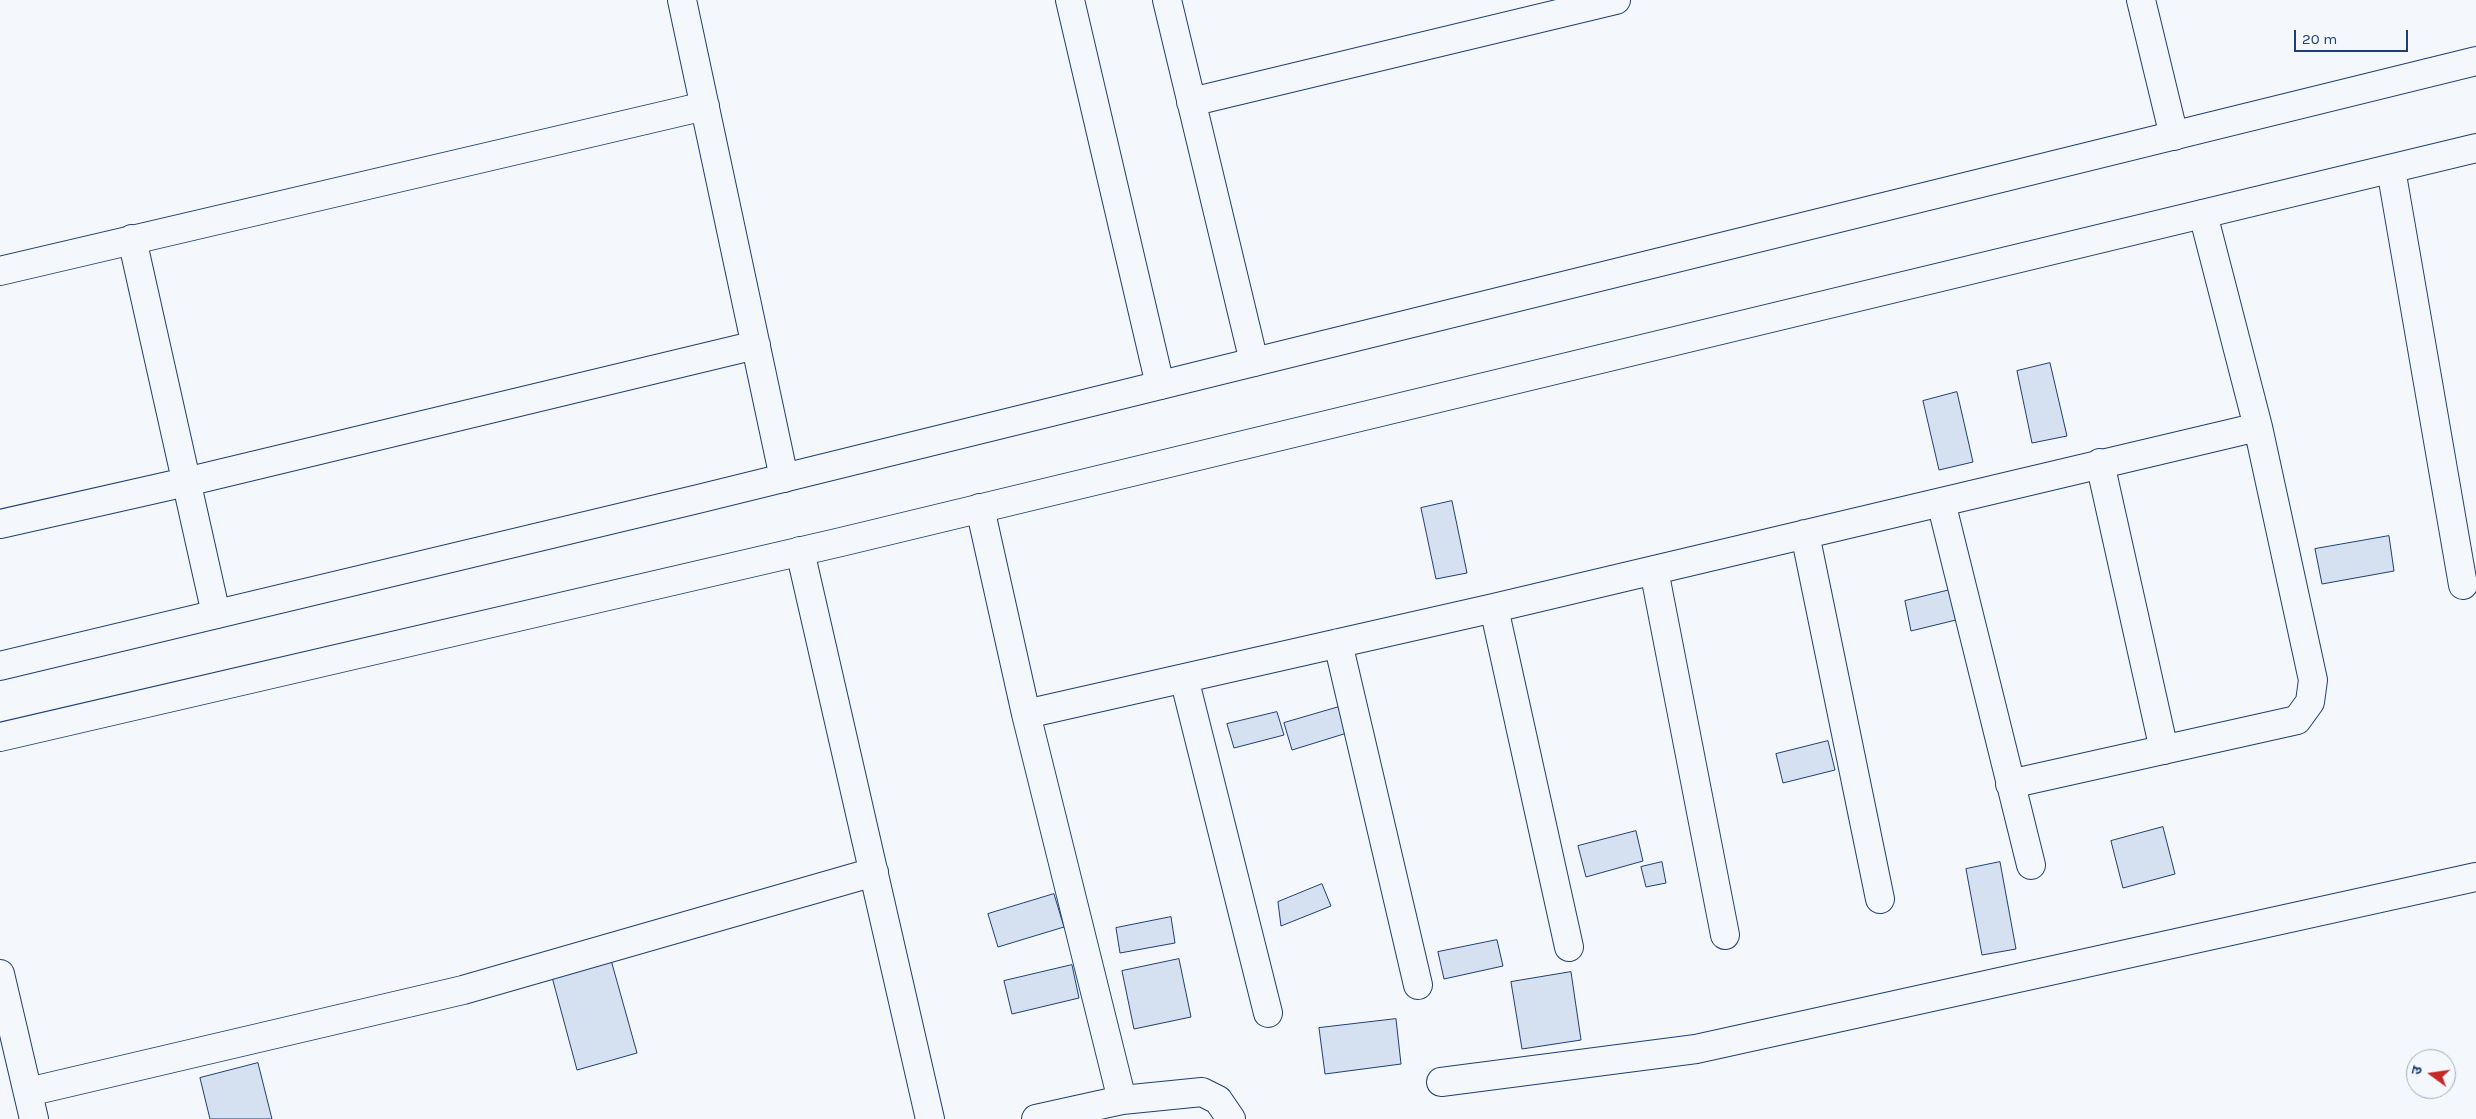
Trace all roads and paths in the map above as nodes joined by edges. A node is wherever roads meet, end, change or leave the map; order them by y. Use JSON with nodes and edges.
{"nodes":[{"id":1,"x":682,"y":0,"type":"edge"},
{"id":2,"x":1070,"y":0,"type":"edge"},
{"id":3,"x":1167,"y":0,"type":"edge"},
{"id":4,"x":1616,"y":0,"type":"edge"},
{"id":5,"x":2141,"y":0,"type":"edge"},
{"id":6,"x":1570,"y":5,"type":"edge"},
{"id":7,"x":2476,"y":61,"type":"edge"},
{"id":8,"x":1191,"y":102,"type":"junction"},
{"id":9,"x":705,"y":106,"type":"junction"},
{"id":10,"x":2174,"y":136,"type":"junction"},
{"id":11,"x":2476,"y":148,"type":"edge"},
{"id":12,"x":2390,"y":169,"type":"junction"},
{"id":13,"x":2204,"y":214,"type":"junction"},
{"id":14,"x":132,"y":239,"type":"junction"},
{"id":15,"x":0,"y":271,"type":"edge"},
{"id":16,"x":756,"y":345,"type":"junction"},
{"id":17,"x":1254,"y":362,"type":"junction"},
{"id":18,"x":1160,"y":385,"type":"junction"},
{"id":19,"x":2258,"y":426,"type":"junction"},
{"id":20,"x":2100,"y":464,"type":"junction"},
{"id":21,"x":784,"y":478,"type":"junction"},
{"id":22,"x":186,"y":482,"type":"junction"},
{"id":23,"x":1941,"y":502,"type":"junction"},
{"id":24,"x":980,"y":508,"type":"junction"},
{"id":25,"x":0,"y":524,"type":"edge"},
{"id":26,"x":1805,"y":534,"type":"junction"},
{"id":27,"x":800,"y":551,"type":"junction"},
{"id":28,"x":1654,"y":570,"type":"junction"},
{"id":29,"x":2463,"y":586,"type":"dead end"},
{"id":30,"x":1494,"y":608,"type":"junction"},
{"id":31,"x":216,"y":614,"type":"junction"},
{"id":32,"x":1338,"y":643,"type":"junction"},
{"id":33,"x":0,"y":666,"type":"edge"},
{"id":34,"x":1184,"y":678,"type":"junction"},
{"id":35,"x":1026,"y":714,"type":"junction"},
{"id":36,"x":0,"y":736,"type":"edge"},
{"id":37,"x":2164,"y":750,"type":"junction"},
{"id":38,"x":2010,"y":784,"type":"junction"},
{"id":39,"x":2031,"y":865,"type":"dead end"},
{"id":40,"x":874,"y":872,"type":"junction"},
{"id":41,"x":2476,"y":876,"type":"edge"},
{"id":42,"x":1880,"y":899,"type":"dead end"},
{"id":43,"x":1726,"y":935,"type":"dead end"},
{"id":44,"x":1569,"y":947,"type":"dead end"},
{"id":45,"x":0,"y":974,"type":"edge"},
{"id":46,"x":1418,"y":985,"type":"dead end"},
{"id":47,"x":1268,"y":1013,"type":"dead end"},
{"id":48,"x":1441,"y":1082,"type":"dead end"},
{"id":49,"x":28,"y":1092,"type":"junction"},
{"id":50,"x":1122,"y":1100,"type":"junction"},
{"id":51,"x":34,"y":1119,"type":"edge"},
{"id":52,"x":930,"y":1119,"type":"edge"},
{"id":53,"x":1036,"y":1119,"type":"edge"},
{"id":54,"x":1231,"y":1119,"type":"edge"}],
"edges":[{"from":1,"to":9,"type":"street"},
{"from":2,"to":18,"type":"street"},
{"from":3,"to":8,"type":"street"},
{"from":4,"to":6,"type":"street"},
{"from":5,"to":10,"type":"street"},
{"from":6,"to":8,"type":"street"},
{"from":7,"to":10,"type":"street"},
{"from":8,"to":17,"type":"street"},
{"from":9,"to":14,"type":"street"},
{"from":9,"to":16,"type":"street"},
{"from":10,"to":17,"type":"street"},
{"from":11,"to":12,"type":"street"},
{"from":12,"to":13,"type":"street"},
{"from":12,"to":29,"type":"street"},
{"from":13,"to":19,"type":"street"},
{"from":13,"to":24,"type":"street"},
{"from":14,"to":15,"type":"street"},
{"from":14,"to":22,"type":"street"},
{"from":16,"to":21,"type":"street"},
{"from":16,"to":22,"type":"street"},
{"from":17,"to":18,"type":"street"},
{"from":18,"to":21,"type":"street"},
{"from":19,"to":20,"type":"street"},
{"from":19,"to":37,"type":"street"},
{"from":20,"to":23,"type":"street"},
{"from":20,"to":37,"type":"street"},
{"from":21,"to":31,"type":"street"},
{"from":22,"to":25,"type":"street"},
{"from":22,"to":31,"type":"street"},
{"from":23,"to":26,"type":"street"},
{"from":23,"to":38,"type":"street"},
{"from":24,"to":27,"type":"street"},
{"from":24,"to":35,"type":"street"},
{"from":26,"to":28,"type":"street"},
{"from":26,"to":42,"type":"street"},
{"from":27,"to":36,"type":"street"},
{"from":27,"to":40,"type":"street"},
{"from":28,"to":30,"type":"street"},
{"from":28,"to":43,"type":"street"},
{"from":30,"to":32,"type":"street"},
{"from":30,"to":44,"type":"street"},
{"from":31,"to":33,"type":"street"},
{"from":32,"to":34,"type":"street"},
{"from":32,"to":46,"type":"street"},
{"from":34,"to":35,"type":"street"},
{"from":34,"to":47,"type":"street"},
{"from":35,"to":50,"type":"street"},
{"from":37,"to":38,"type":"street"},
{"from":38,"to":39,"type":"street"},
{"from":40,"to":49,"type":"street"},
{"from":40,"to":52,"type":"street"},
{"from":41,"to":48,"type":"street"},
{"from":45,"to":49,"type":"street"},
{"from":49,"to":51,"type":"street"},
{"from":50,"to":53,"type":"street"},
{"from":50,"to":54,"type":"street"}]}
